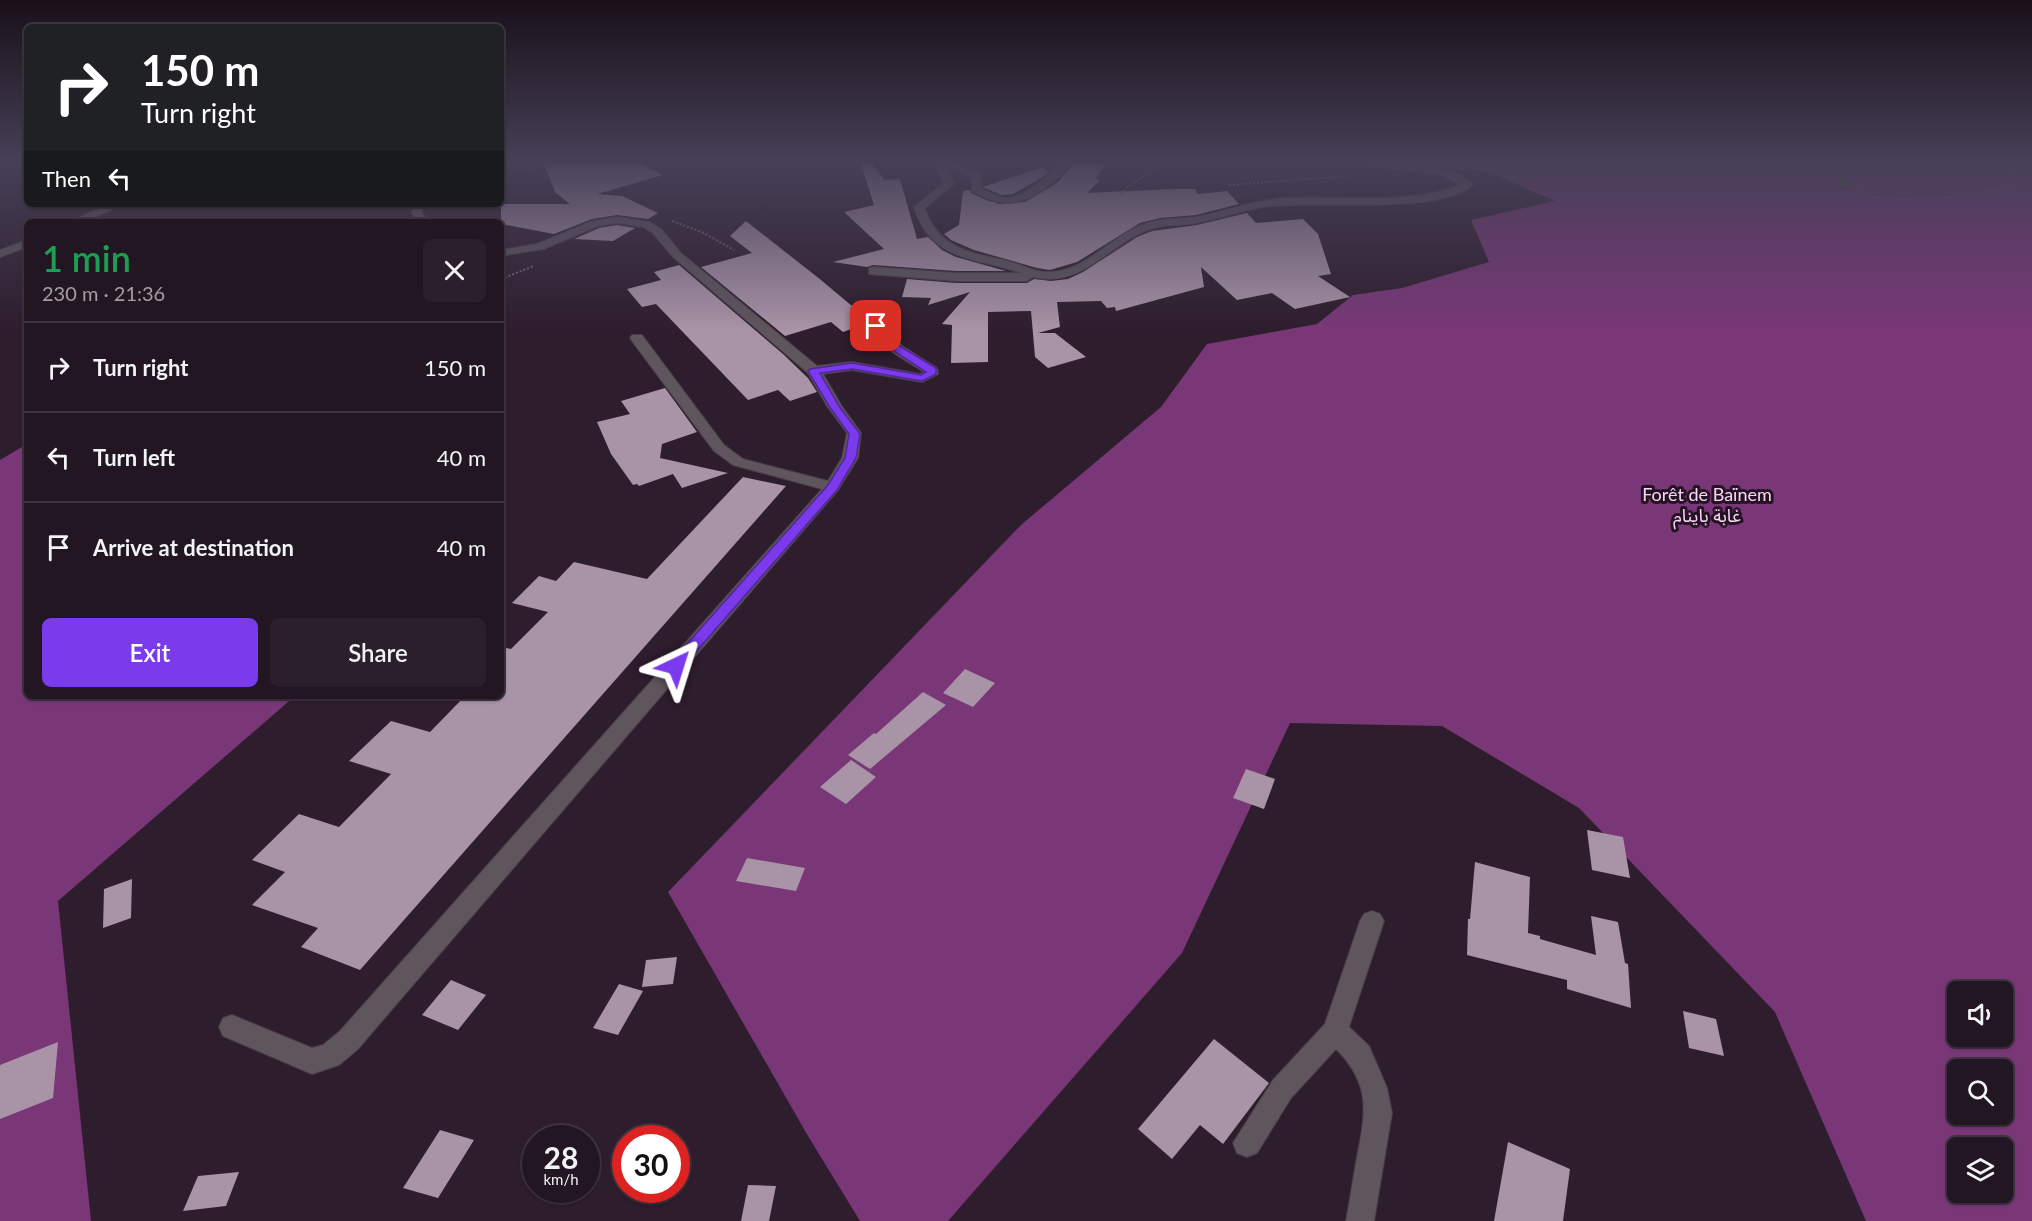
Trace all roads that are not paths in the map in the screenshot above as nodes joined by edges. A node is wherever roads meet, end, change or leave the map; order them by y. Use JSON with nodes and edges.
{"nodes":[{"id":1,"x":922,"y":218,"type":"edge"},
{"id":2,"x":1204,"y":218,"type":"edge"},
{"id":3,"x":24,"y":244,"type":"edge"},
{"id":4,"x":504,"y":253,"type":"edge"},
{"id":5,"x":0,"y":254,"type":"edge"},
{"id":6,"x":873,"y":271,"type":"dead end"},
{"id":7,"x":1049,"y":277,"type":"junction"},
{"id":8,"x":876,"y":326,"type":"dead end"},
{"id":9,"x":637,"y":338,"type":"dead end"},
{"id":10,"x":814,"y":371,"type":"junction"},
{"id":11,"x":832,"y":487,"type":"junction"},
{"id":12,"x":1372,"y":921,"type":"dead end"},
{"id":13,"x":232,"y":1027,"type":"dead end"},
{"id":14,"x":1335,"y":1031,"type":"junction"},
{"id":15,"x":1247,"y":1143,"type":"dead end"},
{"id":16,"x":1359,"y":1221,"type":"edge"}],
"edges":[{"from":1,"to":7,"type":"street"},
{"from":2,"to":7,"type":"street"},
{"from":3,"to":5,"type":"street"},
{"from":4,"to":10,"type":"street"},
{"from":6,"to":7,"type":"street"},
{"from":8,"to":10,"type":"street"},
{"from":9,"to":11,"type":"street"},
{"from":10,"to":11,"type":"street"},
{"from":11,"to":13,"type":"street"},
{"from":12,"to":14,"type":"street"},
{"from":14,"to":15,"type":"street"},
{"from":14,"to":16,"type":"street"}]}
